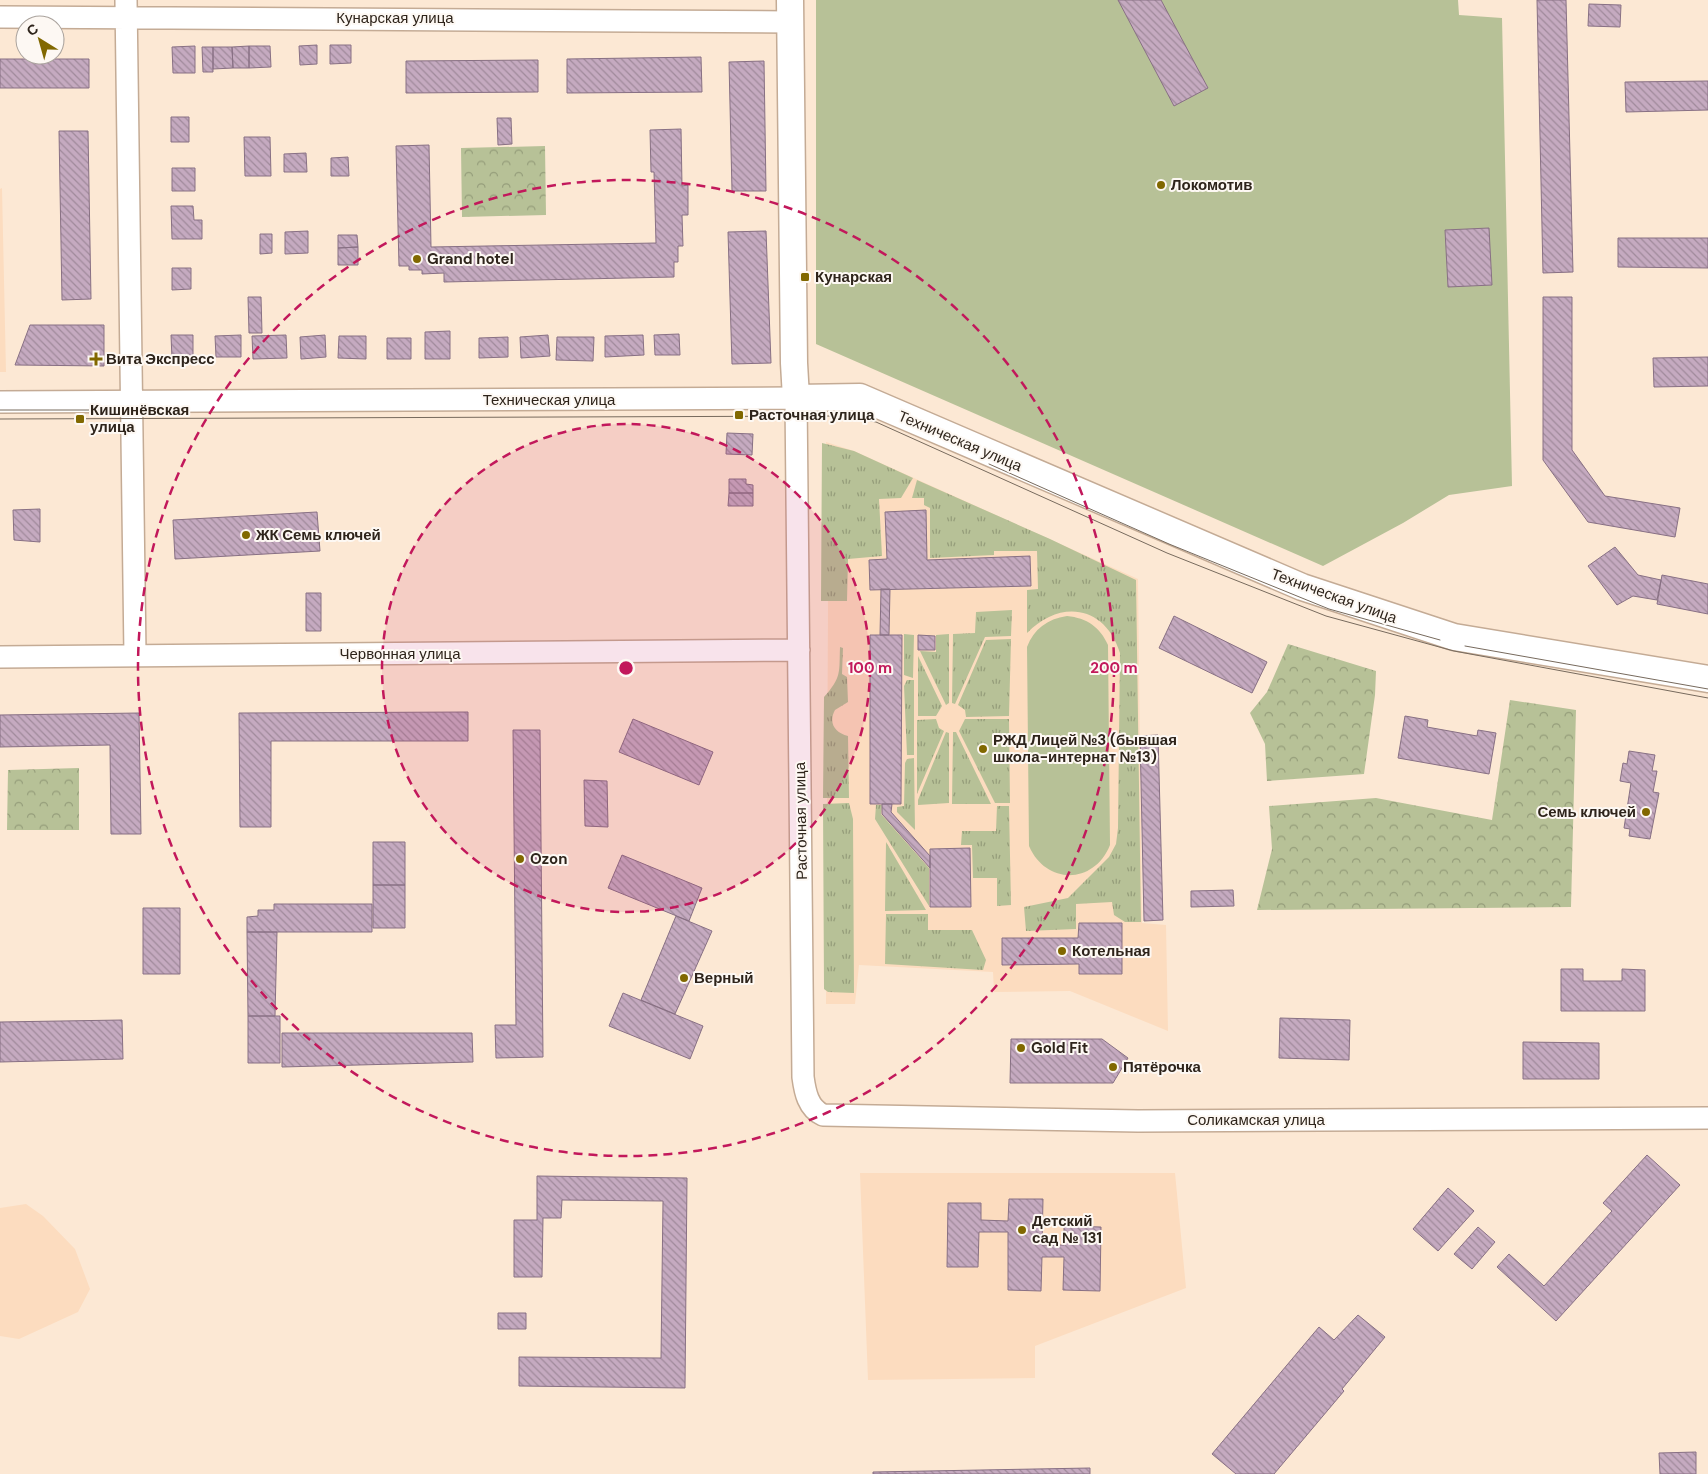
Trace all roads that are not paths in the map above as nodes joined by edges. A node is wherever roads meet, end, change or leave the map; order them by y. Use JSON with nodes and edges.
{"nodes":[{"id":1,"x":126,"y":8,"type":"edge"},
{"id":2,"x":790,"y":11,"type":"edge"},
{"id":3,"x":0,"y":17,"type":"edge"},
{"id":4,"x":796,"y":398,"type":"junction"},
{"id":5,"x":0,"y":402,"type":"edge"},
{"id":6,"x":131,"y":402,"type":"junction"},
{"id":7,"x":799,"y":650,"type":"junction"},
{"id":8,"x":135,"y":655,"type":"junction"},
{"id":9,"x":0,"y":657,"type":"edge"},
{"id":10,"x":1708,"y":679,"type":"edge"},
{"id":11,"x":809,"y":1102,"type":"joint"},
{"id":12,"x":1708,"y":1118,"type":"edge"}],
"edges":[{"from":1,"to":2,"type":"street","name":"Кунарская улица"},
{"from":1,"to":3,"type":"street","name":"Кунарская улица"},
{"from":1,"to":6,"type":"street"},
{"from":2,"to":4,"type":"main road","name":"Расточная улица"},
{"from":4,"to":6,"type":"street","name":"Техническая улица"},
{"from":4,"to":7,"type":"street","name":"Расточная улица"},
{"from":4,"to":10,"type":"main road","name":"Техническая улица"},
{"from":5,"to":6,"type":"street","name":"Техническая улица"},
{"from":6,"to":8,"type":"street"},
{"from":7,"to":8,"type":"street","name":"Червонная улица"},
{"from":7,"to":11,"type":"street","name":"Расточная улица"},
{"from":8,"to":9,"type":"street","name":"Червонная улица"},
{"from":11,"to":12,"type":"street","name":"Соликамская улица"}]}
